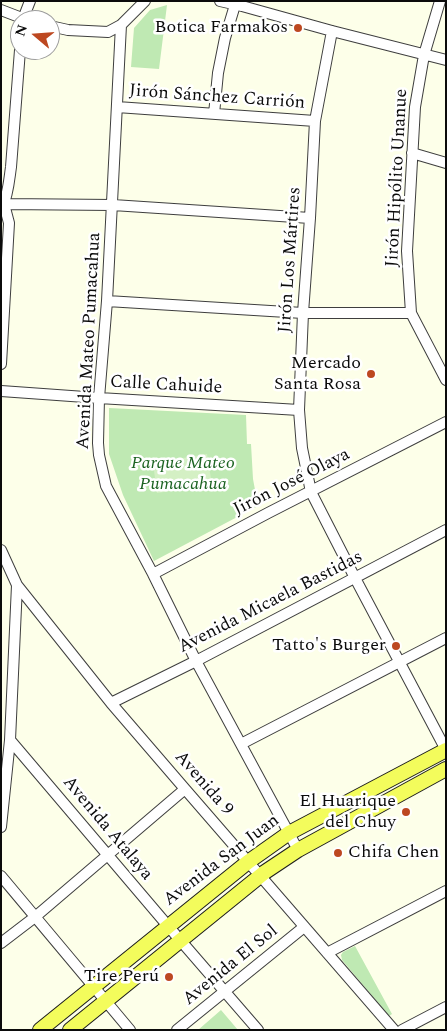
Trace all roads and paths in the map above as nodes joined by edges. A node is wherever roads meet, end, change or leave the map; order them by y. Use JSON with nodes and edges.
{"nodes":[{"id":1,"x":145,"y":1,"type":"edge"},
{"id":2,"x":220,"y":1,"type":"edge"},
{"id":3,"x":440,"y":1,"type":"edge"},
{"id":4,"x":241,"y":4,"type":"edge"},
{"id":5,"x":121,"y":25,"type":"junction"},
{"id":6,"x":60,"y":28,"type":"edge"},
{"id":7,"x":332,"y":31,"type":"junction"},
{"id":8,"x":424,"y":55,"type":"junction"},
{"id":9,"x":19,"y":60,"type":"edge"},
{"id":10,"x":446,"y":60,"type":"edge"},
{"id":11,"x":117,"y":107,"type":"junction"},
{"id":12,"x":214,"y":114,"type":"junction"},
{"id":13,"x":315,"y":121,"type":"junction"},
{"id":14,"x":412,"y":153,"type":"junction"},
{"id":15,"x":446,"y":163,"type":"edge"},
{"id":16,"x":2,"y":205,"type":"edge"},
{"id":17,"x":113,"y":205,"type":"junction"},
{"id":18,"x":310,"y":218,"type":"junction"},
{"id":19,"x":108,"y":301,"type":"junction"},
{"id":20,"x":303,"y":313,"type":"junction"},
{"id":21,"x":411,"y":313,"type":"junction"},
{"id":22,"x":1,"y":364,"type":"edge"},
{"id":23,"x":446,"y":380,"type":"edge"},
{"id":24,"x":1,"y":391,"type":"edge"},
{"id":25,"x":99,"y":398,"type":"junction"},
{"id":26,"x":299,"y":410,"type":"junction"},
{"id":27,"x":446,"y":422,"type":"edge"},
{"id":28,"x":311,"y":492,"type":"junction"},
{"id":29,"x":446,"y":530,"type":"edge"},
{"id":30,"x":1,"y":550,"type":"edge"},
{"id":31,"x":153,"y":574,"type":"junction"},
{"id":32,"x":355,"y":578,"type":"junction"},
{"id":33,"x":17,"y":585,"type":"junction"},
{"id":34,"x":446,"y":638,"type":"edge"},
{"id":35,"x":196,"y":661,"type":"junction"},
{"id":36,"x":399,"y":662,"type":"junction"},
{"id":37,"x":111,"y":703,"type":"junction"},
{"id":38,"x":7,"y":742,"type":"edge"},
{"id":39,"x":241,"y":744,"type":"junction"},
{"id":40,"x":446,"y":750,"type":"edge"},
{"id":41,"x":446,"y":769,"type":"edge"},
{"id":42,"x":184,"y":789,"type":"junction"},
{"id":43,"x":1,"y":827,"type":"edge"},
{"id":44,"x":289,"y":833,"type":"junction"},
{"id":45,"x":298,"y":850,"type":"junction"},
{"id":46,"x":108,"y":854,"type":"junction"},
{"id":47,"x":248,"y":862,"type":"junction"},
{"id":48,"x":1,"y":876,"type":"edge"},
{"id":49,"x":260,"y":876,"type":"junction"},
{"id":50,"x":446,"y":891,"type":"edge"},
{"id":51,"x":35,"y":917,"type":"junction"},
{"id":52,"x":168,"y":926,"type":"junction"},
{"id":53,"x":304,"y":927,"type":"junction"},
{"id":54,"x":181,"y":940,"type":"junction"},
{"id":55,"x":1,"y":943,"type":"edge"},
{"id":56,"x":327,"y":953,"type":"junction"},
{"id":57,"x":94,"y":987,"type":"junction"},
{"id":58,"x":225,"y":991,"type":"junction"},
{"id":59,"x":106,"y":1001,"type":"junction"},
{"id":60,"x":446,"y":1007,"type":"edge"},
{"id":61,"x":40,"y":1030,"type":"edge"},
{"id":62,"x":70,"y":1030,"type":"edge"},
{"id":63,"x":130,"y":1030,"type":"edge"},
{"id":64,"x":177,"y":1030,"type":"edge"},
{"id":65,"x":258,"y":1030,"type":"edge"},
{"id":66,"x":394,"y":1030,"type":"edge"},
{"id":67,"x":402,"y":1030,"type":"edge"}],
"edges":[{"from":1,"to":5,"type":"street"},
{"from":2,"to":4,"type":"street"},
{"from":3,"to":8,"type":"street","name":"Jirón Hipólito Unanue"},
{"from":4,"to":7,"type":"street"},
{"from":4,"to":12,"type":"street"},
{"from":5,"to":6,"type":"street"},
{"from":5,"to":11,"type":"street","name":"Avenida Mateo Pumacahua"},
{"from":7,"to":8,"type":"street"},
{"from":7,"to":13,"type":"street","name":"Jirón Los Mártires"},
{"from":8,"to":10,"type":"street"},
{"from":8,"to":14,"type":"street","name":"Jirón Hipólito Unanue"},
{"from":9,"to":16,"type":"street"},
{"from":11,"to":12,"type":"street","name":"Jirón Sánchez Carrión"},
{"from":11,"to":17,"type":"street","name":"Avenida Mateo Pumacahua"},
{"from":12,"to":13,"type":"street","name":"Jirón Sánchez Carrión"},
{"from":13,"to":18,"type":"street","name":"Jirón Los Mártires"},
{"from":14,"to":15,"type":"street"},
{"from":14,"to":21,"type":"street","name":"Jirón Hipólito Unanue"},
{"from":16,"to":17,"type":"street"},
{"from":16,"to":22,"type":"street"},
{"from":17,"to":18,"type":"street"},
{"from":17,"to":19,"type":"street","name":"Avenida Mateo Pumacahua"},
{"from":18,"to":20,"type":"street","name":"Jirón Los Mártires"},
{"from":19,"to":20,"type":"street"},
{"from":19,"to":25,"type":"street","name":"Avenida Mateo Pumacahua"},
{"from":20,"to":21,"type":"street"},
{"from":20,"to":26,"type":"street","name":"Jirón Los Mártires"},
{"from":21,"to":23,"type":"street","name":"Jirón Hipólito Unanue"},
{"from":24,"to":25,"type":"street","name":"Calle Cahuide"},
{"from":25,"to":26,"type":"street","name":"Calle Cahuide"},
{"from":25,"to":31,"type":"street","name":"Avenida Mateo Pumacahua"},
{"from":26,"to":28,"type":"street","name":"Jirón Los Mártires"},
{"from":27,"to":28,"type":"street","name":"Jirón José Olaya"},
{"from":28,"to":31,"type":"street","name":"Jirón José Olaya"},
{"from":28,"to":32,"type":"street","name":"Jirón Los Mártires"},
{"from":29,"to":32,"type":"street","name":"Avenida Micaela Bastidas"},
{"from":30,"to":33,"type":"street","name":"Avenida 9"},
{"from":31,"to":35,"type":"street","name":"Avenida Mateo Pumacahua"},
{"from":32,"to":35,"type":"street","name":"Avenida Micaela Bastidas"},
{"from":32,"to":36,"type":"street","name":"Jirón Los Mártires"},
{"from":33,"to":37,"type":"street","name":"Avenida 9"},
{"from":33,"to":38,"type":"street"},
{"from":34,"to":36,"type":"street"},
{"from":35,"to":37,"type":"street","name":"Avenida Micaela Bastidas"},
{"from":35,"to":39,"type":"street","name":"Avenida Mateo Pumacahua"},
{"from":36,"to":39,"type":"street"},
{"from":36,"to":40,"type":"street","name":"Jirón Los Mártires"},
{"from":37,"to":42,"type":"street","name":"Avenida 9"},
{"from":38,"to":43,"type":"street"},
{"from":38,"to":46,"type":"street","name":"Avenida Atalaya"},
{"from":39,"to":44,"type":"street","name":"Avenida Mateo Pumacahua"},
{"from":40,"to":44,"type":"main road","name":"Avenida San Juan"},
{"from":41,"to":45,"type":"main road","name":"Avenida San Juan"},
{"from":42,"to":46,"type":"street"},
{"from":42,"to":47,"type":"street","name":"Avenida 9"},
{"from":44,"to":45,"type":"street","name":"Avenida Mateo Pumacahua"},
{"from":44,"to":47,"type":"main road","name":"Avenida San Juan"},
{"from":45,"to":49,"type":"main road","name":"Avenida San Juan"},
{"from":46,"to":51,"type":"street"},
{"from":46,"to":52,"type":"street","name":"Avenida Atalaya"},
{"from":47,"to":49,"type":"street","name":"Avenida 9"},
{"from":47,"to":52,"type":"main road","name":"Avenida San Juan"},
{"from":48,"to":51,"type":"street"},
{"from":49,"to":53,"type":"street","name":"Avenida 9"},
{"from":49,"to":54,"type":"main road","name":"Avenida San Juan"},
{"from":50,"to":56,"type":"street"},
{"from":51,"to":55,"type":"street"},
{"from":51,"to":57,"type":"street"},
{"from":52,"to":54,"type":"street","name":"Avenida Atalaya"},
{"from":52,"to":57,"type":"main road","name":"Avenida San Juan"},
{"from":53,"to":56,"type":"street","name":"Avenida 9"},
{"from":53,"to":58,"type":"street","name":"Avenida El Sol"},
{"from":54,"to":58,"type":"street","name":"Avenida Atalaya"},
{"from":54,"to":59,"type":"main road","name":"Avenida San Juan"},
{"from":56,"to":66,"type":"street","name":"Avenida 9"},
{"from":57,"to":59,"type":"street"},
{"from":57,"to":61,"type":"main road","name":"Avenida San Juan"},
{"from":58,"to":64,"type":"street","name":"Avenida El Sol"},
{"from":58,"to":65,"type":"street","name":"Avenida Atalaya"},
{"from":59,"to":62,"type":"main road","name":"Avenida San Juan"},
{"from":59,"to":63,"type":"street"},
{"from":60,"to":67,"type":"street"}]}
